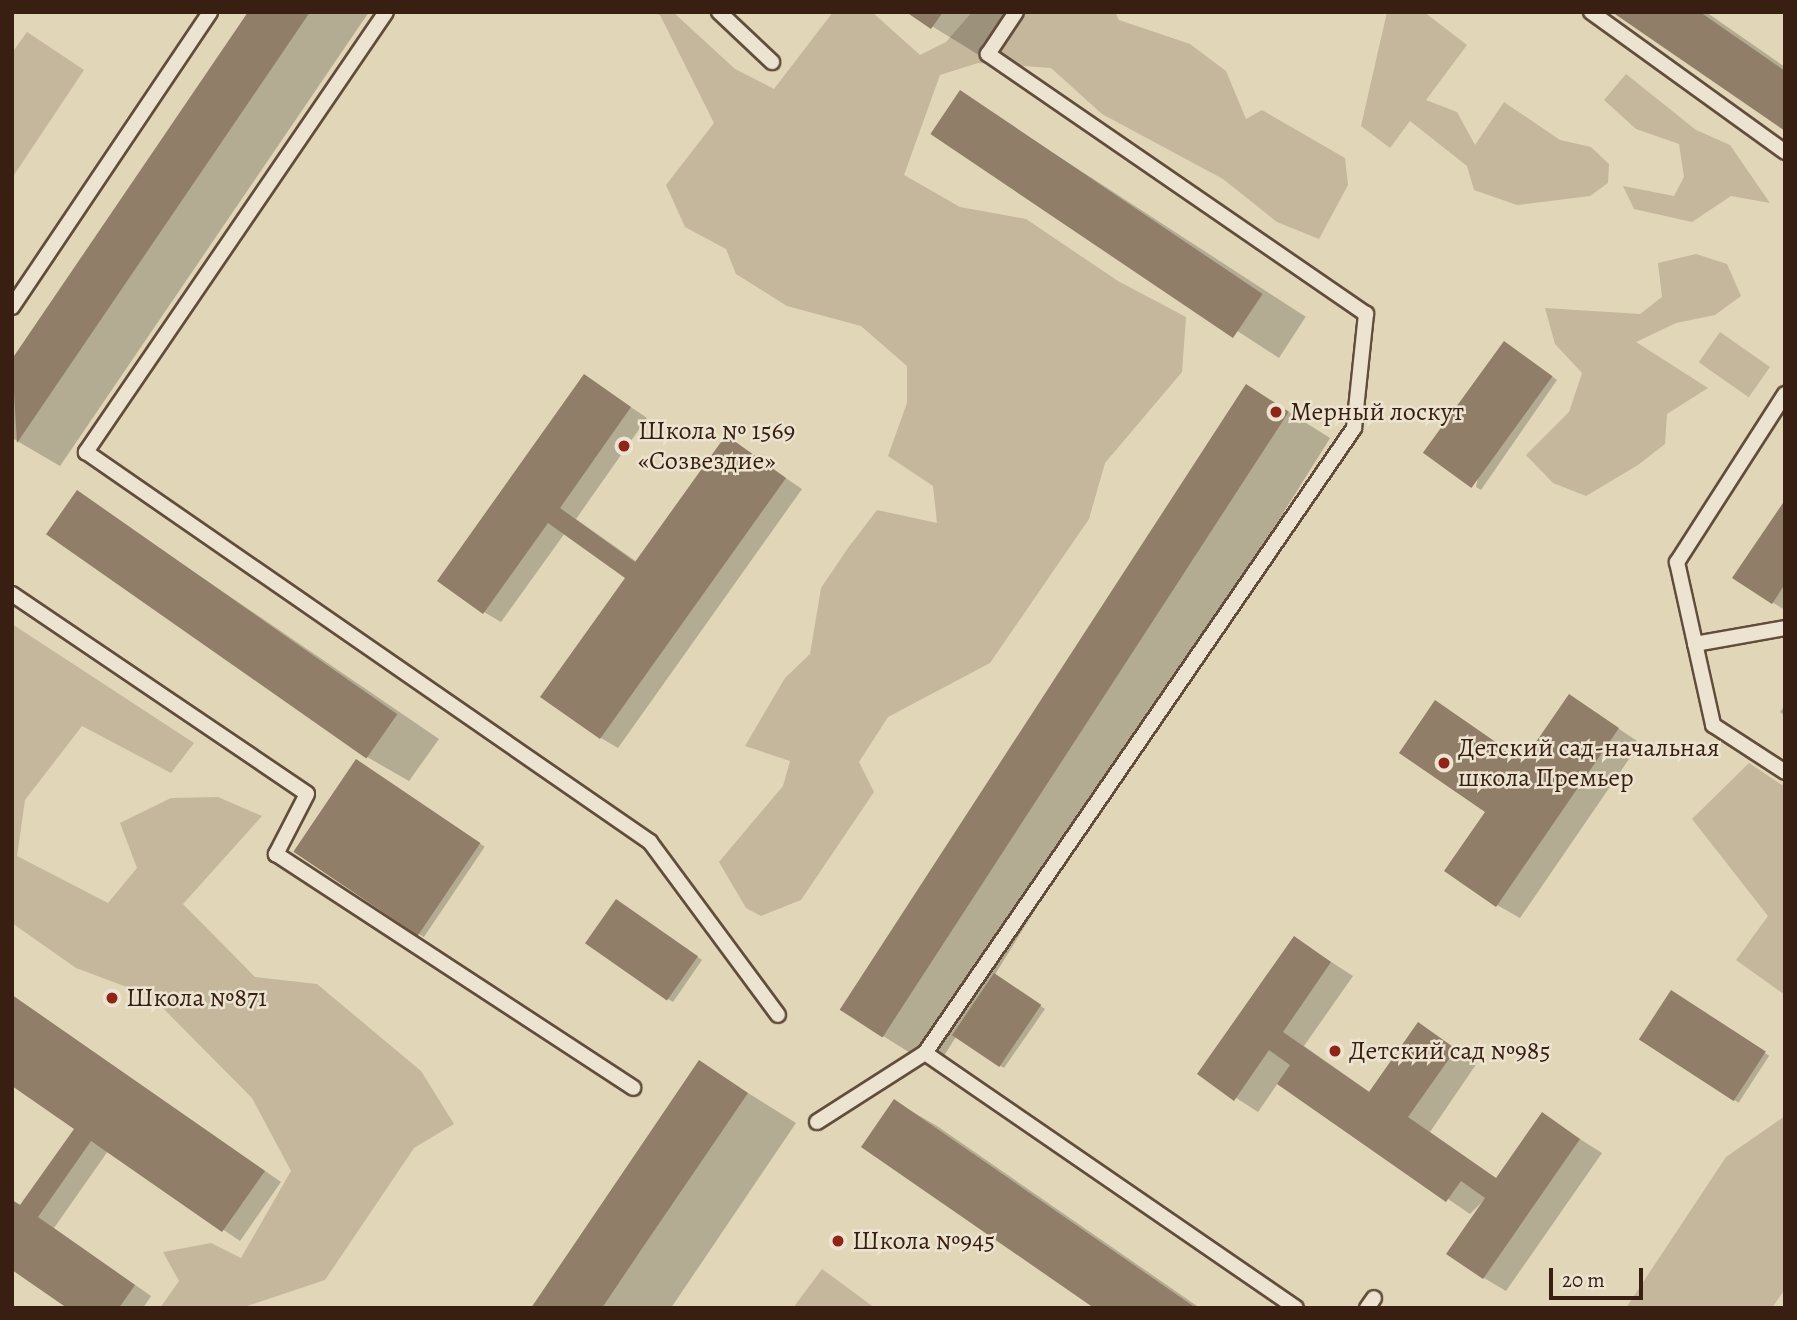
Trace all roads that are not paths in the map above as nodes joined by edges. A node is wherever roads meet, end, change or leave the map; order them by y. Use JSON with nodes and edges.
{"nodes":[{"id":1,"x":210,"y":12,"type":"edge"},
{"id":2,"x":386,"y":12,"type":"edge"},
{"id":3,"x":719,"y":12,"type":"edge"},
{"id":4,"x":1016,"y":12,"type":"edge"},
{"id":5,"x":1591,"y":12,"type":"edge"},
{"id":6,"x":772,"y":62,"type":"dead end"},
{"id":7,"x":1785,"y":152,"type":"edge"},
{"id":8,"x":12,"y":307,"type":"edge"},
{"id":9,"x":1785,"y":394,"type":"edge"},
{"id":10,"x":12,"y":594,"type":"edge"},
{"id":11,"x":1785,"y":628,"type":"edge"},
{"id":12,"x":1695,"y":644,"type":"junction"},
{"id":13,"x":1785,"y":772,"type":"edge"},
{"id":14,"x":778,"y":1015,"type":"dead end"},
{"id":15,"x":925,"y":1053,"type":"junction"},
{"id":16,"x":633,"y":1088,"type":"dead end"},
{"id":17,"x":817,"y":1122,"type":"dead end"},
{"id":18,"x":1296,"y":1308,"type":"edge"}],
"edges":[{"from":1,"to":8,"type":"lane"},
{"from":2,"to":14,"type":"lane"},
{"from":3,"to":6,"type":"lane"},
{"from":4,"to":15,"type":"lane"},
{"from":5,"to":7,"type":"lane"},
{"from":9,"to":12,"type":"lane"},
{"from":10,"to":16,"type":"lane"},
{"from":11,"to":12,"type":"lane"},
{"from":12,"to":13,"type":"lane"},
{"from":15,"to":17,"type":"lane"},
{"from":15,"to":18,"type":"lane"}]}
